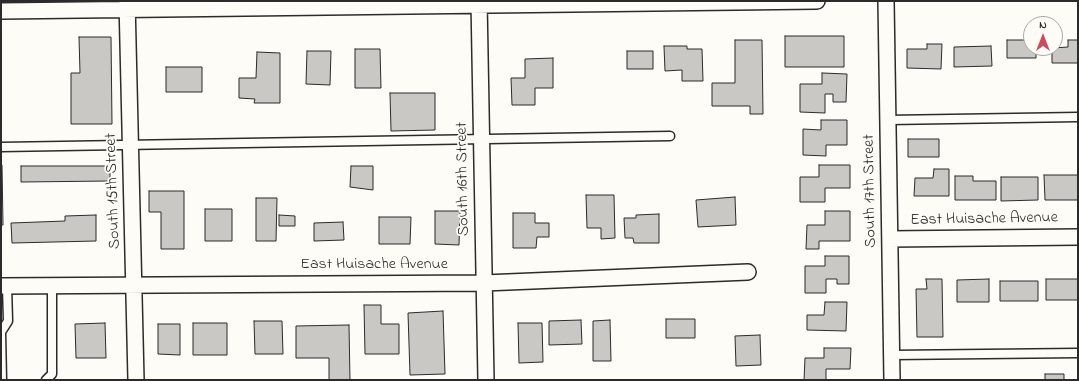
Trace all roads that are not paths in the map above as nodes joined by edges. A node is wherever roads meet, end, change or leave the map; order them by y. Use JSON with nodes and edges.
{"nodes":[{"id":1,"x":817,"y":1,"type":"edge"},
{"id":2,"x":886,"y":1,"type":"edge"},
{"id":3,"x":479,"y":3,"type":"edge"},
{"id":4,"x":127,"y":5,"type":"edge"},
{"id":5,"x":1,"y":11,"type":"edge"},
{"id":6,"x":1078,"y":117,"type":"edge"},
{"id":7,"x":888,"y":120,"type":"junction"},
{"id":8,"x":670,"y":136,"type":"dead end"},
{"id":9,"x":481,"y":140,"type":"junction"},
{"id":10,"x":131,"y":144,"type":"junction"},
{"id":11,"x":1,"y":147,"type":"edge"},
{"id":12,"x":1078,"y":237,"type":"edge"},
{"id":13,"x":890,"y":240,"type":"junction"},
{"id":14,"x":748,"y":272,"type":"dead end"},
{"id":15,"x":484,"y":283,"type":"junction"},
{"id":16,"x":135,"y":285,"type":"junction"},
{"id":17,"x":4,"y":286,"type":"edge"},
{"id":18,"x":52,"y":286,"type":"junction"},
{"id":19,"x":1,"y":332,"type":"edge"},
{"id":20,"x":1078,"y":352,"type":"edge"},
{"id":21,"x":892,"y":355,"type":"junction"},
{"id":22,"x":2,"y":380,"type":"edge"},
{"id":23,"x":46,"y":380,"type":"edge"},
{"id":24,"x":136,"y":380,"type":"edge"},
{"id":25,"x":486,"y":380,"type":"edge"},
{"id":26,"x":892,"y":380,"type":"edge"}],
"edges":[{"from":1,"to":3,"type":"street"},
{"from":2,"to":7,"type":"street","name":"South 17th Street"},
{"from":3,"to":4,"type":"street"},
{"from":3,"to":9,"type":"street","name":"South 16th Street"},
{"from":4,"to":5,"type":"street"},
{"from":4,"to":10,"type":"street","name":"South 15th Street"},
{"from":6,"to":7,"type":"lane"},
{"from":7,"to":13,"type":"street","name":"South 17th Street"},
{"from":8,"to":9,"type":"lane"},
{"from":9,"to":10,"type":"lane"},
{"from":9,"to":15,"type":"street","name":"South 16th Street"},
{"from":10,"to":11,"type":"lane"},
{"from":10,"to":16,"type":"street","name":"South 15th Street"},
{"from":12,"to":13,"type":"street","name":"East Huisache Avenue"},
{"from":13,"to":21,"type":"street","name":"South 17th Street"},
{"from":14,"to":15,"type":"street","name":"East Huisache Avenue"},
{"from":15,"to":16,"type":"street","name":"East Huisache Avenue"},
{"from":15,"to":25,"type":"street","name":"South 16th Street"},
{"from":16,"to":18,"type":"street","name":"East Huisache Avenue"},
{"from":16,"to":24,"type":"street","name":"South 15th Street"},
{"from":17,"to":18,"type":"street","name":"East Huisache Avenue"},
{"from":17,"to":19,"type":"lane"},
{"from":18,"to":23,"type":"lane"},
{"from":19,"to":22,"type":"lane"},
{"from":20,"to":21,"type":"lane"},
{"from":21,"to":26,"type":"street","name":"South 17th Street"}]}
